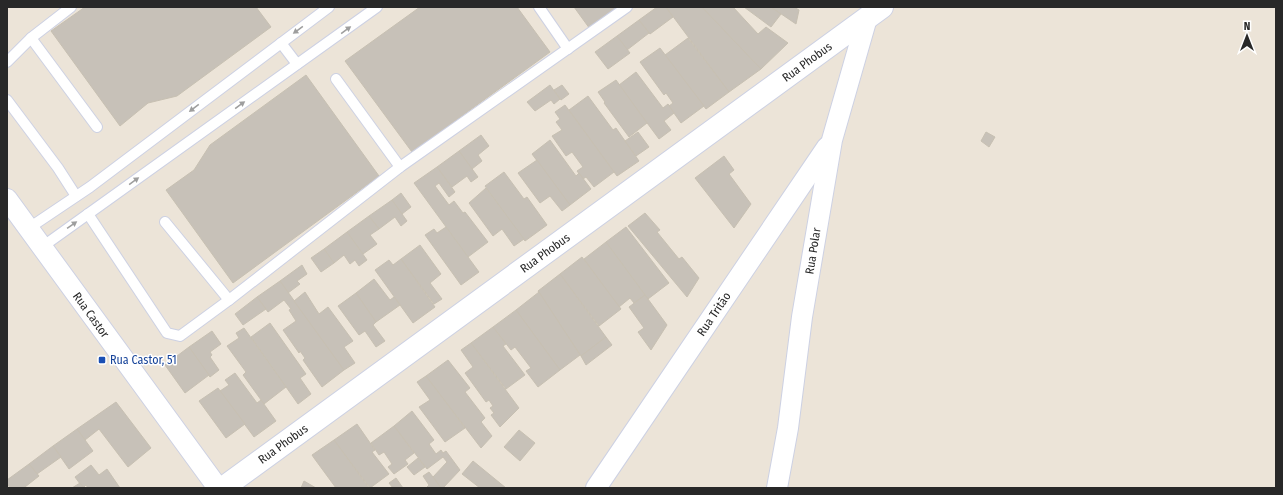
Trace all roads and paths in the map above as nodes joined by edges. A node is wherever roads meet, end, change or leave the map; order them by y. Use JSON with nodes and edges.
{"nodes":[{"id":1,"x":71,"y":7,"type":"edge"},
{"id":2,"x":329,"y":7,"type":"edge"},
{"id":3,"x":377,"y":7,"type":"edge"},
{"id":4,"x":539,"y":7,"type":"edge"},
{"id":5,"x":627,"y":7,"type":"edge"},
{"id":6,"x":874,"y":12,"type":"edge"},
{"id":7,"x":31,"y":38,"type":"junction"},
{"id":8,"x":281,"y":43,"type":"junction"},
{"id":9,"x":568,"y":49,"type":"junction"},
{"id":10,"x":7,"y":62,"type":"edge"},
{"id":11,"x":297,"y":64,"type":"junction"},
{"id":12,"x":336,"y":79,"type":"dead end"},
{"id":13,"x":7,"y":100,"type":"edge"},
{"id":14,"x":97,"y":127,"type":"dead end"},
{"id":15,"x":832,"y":140,"type":"junction"},
{"id":16,"x":400,"y":167,"type":"junction"},
{"id":17,"x":76,"y":196,"type":"junction"},
{"id":18,"x":7,"y":199,"type":"edge"},
{"id":19,"x":88,"y":214,"type":"junction"},
{"id":20,"x":165,"y":222,"type":"dead end"},
{"id":21,"x":29,"y":228,"type":"junction"},
{"id":22,"x":42,"y":247,"type":"junction"},
{"id":23,"x":229,"y":300,"type":"junction"},
{"id":24,"x":218,"y":488,"type":"edge"},
{"id":25,"x":223,"y":488,"type":"edge"},
{"id":26,"x":596,"y":488,"type":"edge"},
{"id":27,"x":777,"y":488,"type":"edge"}],
"edges":[{"from":1,"to":7,"type":"lane"},
{"from":2,"to":8,"type":"lane","one_way":true},
{"from":11,"to":3,"type":"lane","one_way":true},
{"from":4,"to":9,"type":"lane"},
{"from":5,"to":9,"type":"lane"},
{"from":6,"to":15,"type":"street","name":"Rua Polar"},
{"from":6,"to":25,"type":"street","name":"Rua Phobus"},
{"from":7,"to":10,"type":"lane"},
{"from":7,"to":14,"type":"lane"},
{"from":8,"to":11,"type":"lane"},
{"from":8,"to":17,"type":"lane","one_way":true},
{"from":9,"to":16,"type":"lane"},
{"from":19,"to":11,"type":"lane","one_way":true},
{"from":12,"to":16,"type":"lane"},
{"from":13,"to":17,"type":"lane"},
{"from":15,"to":26,"type":"street","name":"Rua Tritão"},
{"from":15,"to":27,"type":"street","name":"Rua Polar"},
{"from":16,"to":23,"type":"lane"},
{"from":17,"to":21,"type":"lane"},
{"from":18,"to":21,"type":"street","name":"Rua Castor"},
{"from":22,"to":19,"type":"lane","one_way":true},
{"from":19,"to":23,"type":"lane"},
{"from":20,"to":23,"type":"lane"},
{"from":21,"to":22,"type":"street","name":"Rua Castor"},
{"from":22,"to":24,"type":"street","name":"Rua Castor"}]}
